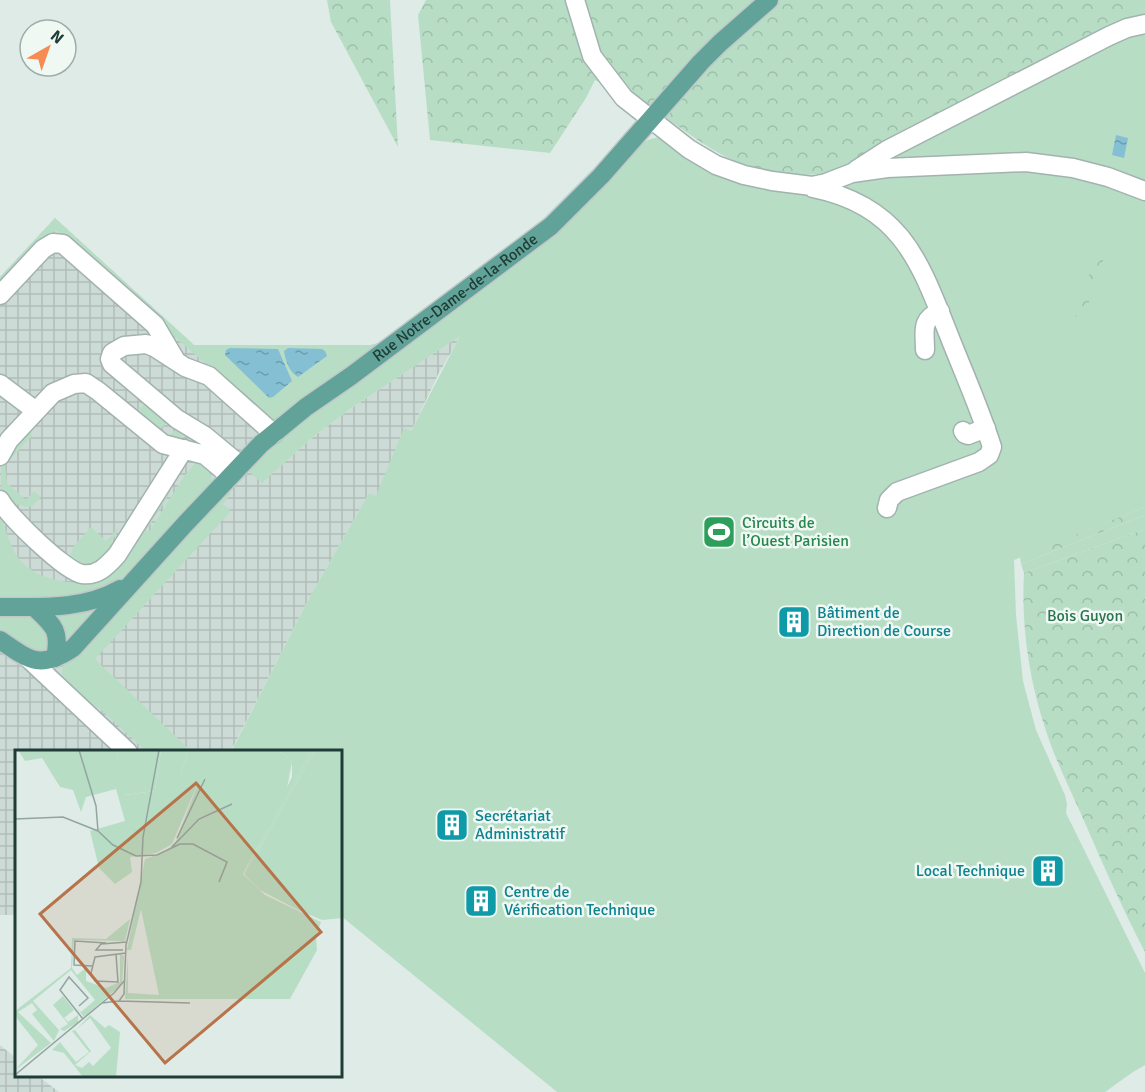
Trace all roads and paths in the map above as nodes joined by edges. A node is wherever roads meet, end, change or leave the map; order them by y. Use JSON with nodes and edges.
{"nodes":[{"id":1,"x":575,"y":0,"type":"edge"},
{"id":2,"x":769,"y":0,"type":"edge"},
{"id":3,"x":1145,"y":24,"type":"edge"},
{"id":4,"x":651,"y":119,"type":"junction"},
{"id":5,"x":852,"y":173,"type":"junction"},
{"id":6,"x":800,"y":185,"type":"junction"},
{"id":7,"x":1145,"y":191,"type":"edge"},
{"id":8,"x":0,"y":295,"type":"edge"},
{"id":9,"x":939,"y":311,"type":"junction"},
{"id":10,"x":925,"y":350,"type":"dead end"},
{"id":11,"x":177,"y":363,"type":"junction"},
{"id":12,"x":0,"y":384,"type":"edge"},
{"id":13,"x":36,"y":411,"type":"junction"},
{"id":14,"x":986,"y":428,"type":"junction"},
{"id":15,"x":963,"y":431,"type":"dead end"},
{"id":16,"x":274,"y":434,"type":"junction"},
{"id":17,"x":184,"y":449,"type":"junction"},
{"id":18,"x":0,"y":456,"type":"edge"},
{"id":19,"x":235,"y":471,"type":"junction"},
{"id":20,"x":0,"y":500,"type":"edge"},
{"id":21,"x":887,"y":508,"type":"dead end"},
{"id":22,"x":129,"y":584,"type":"junction"},
{"id":23,"x":0,"y":607,"type":"edge"},
{"id":24,"x":34,"y":607,"type":"junction"},
{"id":25,"x":0,"y":640,"type":"edge"},
{"id":26,"x":55,"y":658,"type":"junction"},
{"id":27,"x":30,"y":660,"type":"junction"},
{"id":28,"x":126,"y":750,"type":"edge"}],
"edges":[{"from":1,"to":4,"type":"street"},
{"from":2,"to":4,"type":"main road","name":"Rue Notre-Dame-de-la-Ronde"},
{"from":3,"to":5,"type":"street"},
{"from":4,"to":6,"type":"street"},
{"from":4,"to":16,"type":"main road","name":"Rue Notre-Dame-de-la-Ronde"},
{"from":5,"to":6,"type":"street"},
{"from":5,"to":7,"type":"street"},
{"from":6,"to":9,"type":"street"},
{"from":8,"to":11,"type":"street"},
{"from":9,"to":10,"type":"street"},
{"from":9,"to":14,"type":"street"},
{"from":11,"to":16,"type":"street"},
{"from":11,"to":19,"type":"street"},
{"from":12,"to":13,"type":"street"},
{"from":13,"to":17,"type":"street"},
{"from":13,"to":18,"type":"street"},
{"from":14,"to":15,"type":"street"},
{"from":14,"to":21,"type":"street"},
{"from":16,"to":19,"type":"main road","name":"Rue Notre-Dame-de-la-Ronde"},
{"from":17,"to":19,"type":"street"},
{"from":17,"to":20,"type":"street"},
{"from":19,"to":22,"type":"main road","name":"Rue Notre-Dame-de-la-Ronde"},
{"from":22,"to":24,"type":"main road","name":"Rue Notre-Dame-de-la-Ronde"},
{"from":22,"to":26,"type":"main road","name":"Rue Notre-Dame-de-la-Ronde"},
{"from":23,"to":24,"type":"main road","name":"Rue Notre-Dame-de-la-Ronde"},
{"from":24,"to":26,"type":"main road"},
{"from":25,"to":27,"type":"main road"},
{"from":26,"to":27,"type":"main road","name":"Rue Notre-Dame-de-la-Ronde"},
{"from":27,"to":28,"type":"street"}]}
